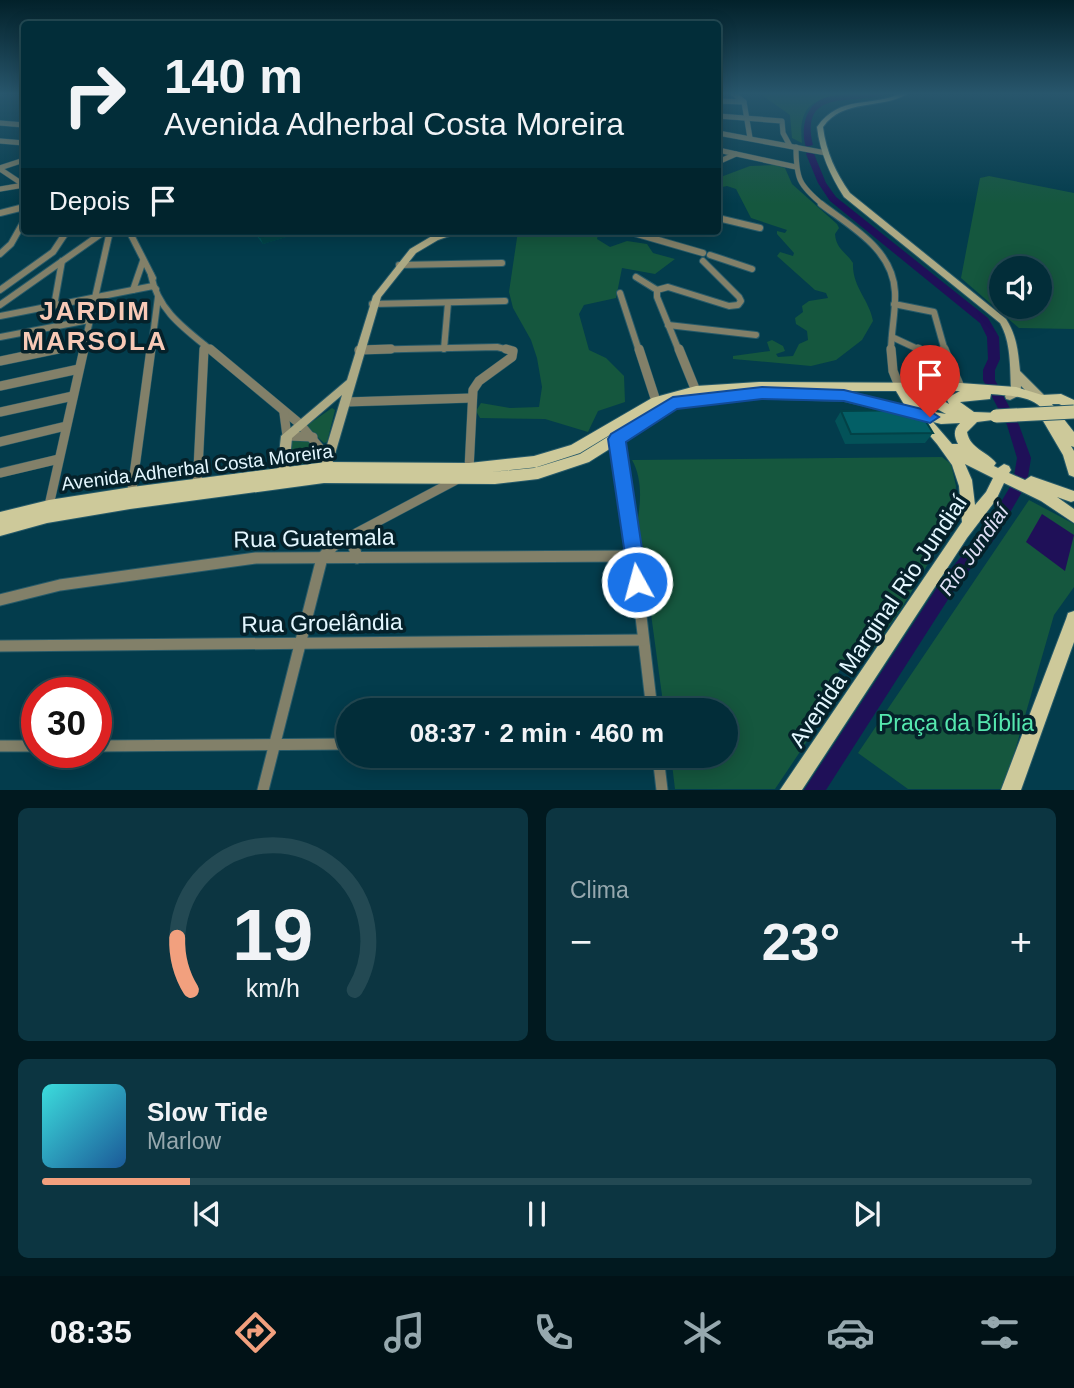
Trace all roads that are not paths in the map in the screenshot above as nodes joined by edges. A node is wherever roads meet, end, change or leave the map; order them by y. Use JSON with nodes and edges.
{"nodes":[{"id":1,"x":748,"y":130,"type":"edge"},
{"id":2,"x":783,"y":130,"type":"edge"},
{"id":3,"x":821,"y":130,"type":"edge"},
{"id":4,"x":721,"y":133,"type":"edge"},
{"id":5,"x":750,"y":138,"type":"junction"},
{"id":6,"x":0,"y":141,"type":"edge"},
{"id":7,"x":21,"y":143,"type":"edge"},
{"id":8,"x":793,"y":146,"type":"junction"},
{"id":9,"x":721,"y":151,"type":"edge"},
{"id":10,"x":826,"y":153,"type":"junction"},
{"id":11,"x":736,"y":154,"type":"junction"},
{"id":12,"x":21,"y":161,"type":"edge"},
{"id":13,"x":721,"y":161,"type":"edge"},
{"id":14,"x":796,"y":167,"type":"junction"},
{"id":15,"x":0,"y":168,"type":"edge"},
{"id":16,"x":21,"y":180,"type":"edge"},
{"id":17,"x":21,"y":186,"type":"edge"},
{"id":18,"x":2,"y":191,"type":"edge"},
{"id":19,"x":21,"y":207,"type":"edge"},
{"id":20,"x":0,"y":213,"type":"edge"},
{"id":21,"x":721,"y":219,"type":"edge"},
{"id":22,"x":21,"y":226,"type":"edge"},
{"id":23,"x":760,"y":228,"type":"dead end"},
{"id":24,"x":64,"y":235,"type":"edge"},
{"id":25,"x":100,"y":235,"type":"edge"},
{"id":26,"x":107,"y":235,"type":"edge"},
{"id":27,"x":131,"y":235,"type":"edge"},
{"id":28,"x":446,"y":235,"type":"edge"},
{"id":29,"x":639,"y":235,"type":"edge"},
{"id":30,"x":108,"y":240,"type":"junction"},
{"id":31,"x":85,"y":244,"type":"junction"},
{"id":32,"x":0,"y":254,"type":"edge"},
{"id":33,"x":708,"y":258,"type":"junction"},
{"id":34,"x":62,"y":261,"type":"junction"},
{"id":35,"x":143,"y":261,"type":"junction"},
{"id":36,"x":502,"y":263,"type":"dead end"},
{"id":37,"x":399,"y":265,"type":"junction"},
{"id":38,"x":752,"y":269,"type":"dead end"},
{"id":39,"x":49,"y":271,"type":"junction"},
{"id":40,"x":62,"y":272,"type":"junction"},
{"id":41,"x":151,"y":275,"type":"junction"},
{"id":42,"x":636,"y":277,"type":"dead end"},
{"id":43,"x":153,"y":286,"type":"junction"},
{"id":44,"x":0,"y":290,"type":"edge"},
{"id":45,"x":133,"y":290,"type":"junction"},
{"id":46,"x":657,"y":290,"type":"junction"},
{"id":47,"x":620,"y":293,"type":"dead end"},
{"id":48,"x":160,"y":295,"type":"junction"},
{"id":49,"x":95,"y":298,"type":"junction"},
{"id":50,"x":505,"y":301,"type":"dead end"},
{"id":51,"x":448,"y":303,"type":"junction"},
{"id":52,"x":372,"y":304,"type":"junction"},
{"id":53,"x":894,"y":304,"type":"junction"},
{"id":54,"x":0,"y":305,"type":"edge"},
{"id":55,"x":54,"y":306,"type":"junction"},
{"id":56,"x":163,"y":313,"type":"junction"},
{"id":57,"x":0,"y":316,"type":"edge"},
{"id":58,"x":89,"y":320,"type":"junction"},
{"id":59,"x":668,"y":325,"type":"junction"},
{"id":60,"x":756,"y":335,"type":"dead end"},
{"id":61,"x":0,"y":337,"type":"edge"},
{"id":62,"x":892,"y":337,"type":"junction"},
{"id":63,"x":84,"y":344,"type":"junction"},
{"id":64,"x":204,"y":345,"type":"junction"},
{"id":65,"x":443,"y":349,"type":"junction"},
{"id":66,"x":359,"y":350,"type":"junction"},
{"id":67,"x":0,"y":361,"type":"edge"},
{"id":68,"x":951,"y":365,"type":"junction"},
{"id":69,"x":79,"y":369,"type":"junction"},
{"id":70,"x":1015,"y":373,"type":"junction"},
{"id":71,"x":351,"y":382,"type":"junction"},
{"id":72,"x":0,"y":386,"type":"edge"},
{"id":73,"x":876,"y":386,"type":"junction"},
{"id":74,"x":902,"y":386,"type":"junction"},
{"id":75,"x":960,"y":387,"type":"junction"},
{"id":76,"x":696,"y":391,"type":"junction"},
{"id":77,"x":983,"y":392,"type":"junction"},
{"id":78,"x":1010,"y":393,"type":"junction"},
{"id":79,"x":73,"y":396,"type":"junction"},
{"id":80,"x":472,"y":398,"type":"junction"},
{"id":81,"x":1042,"y":400,"type":"junction"},
{"id":82,"x":656,"y":401,"type":"junction"},
{"id":83,"x":346,"y":402,"type":"junction"},
{"id":84,"x":882,"y":403,"type":"junction"},
{"id":85,"x":323,"y":406,"type":"junction"},
{"id":86,"x":1074,"y":406,"type":"edge"},
{"id":87,"x":0,"y":412,"type":"edge"},
{"id":88,"x":914,"y":412,"type":"junction"},
{"id":89,"x":1074,"y":412,"type":"edge"},
{"id":90,"x":284,"y":413,"type":"junction"},
{"id":91,"x":973,"y":418,"type":"junction"},
{"id":92,"x":300,"y":424,"type":"junction"},
{"id":93,"x":66,"y":426,"type":"junction"},
{"id":94,"x":615,"y":433,"type":"junction"},
{"id":95,"x":287,"y":436,"type":"junction"},
{"id":96,"x":313,"y":437,"type":"junction"},
{"id":97,"x":0,"y":442,"type":"edge"},
{"id":98,"x":1074,"y":442,"type":"edge"},
{"id":99,"x":948,"y":449,"type":"junction"},
{"id":100,"x":969,"y":450,"type":"junction"},
{"id":101,"x":59,"y":459,"type":"junction"},
{"id":102,"x":326,"y":468,"type":"junction"},
{"id":103,"x":1074,"y":471,"type":"edge"},
{"id":104,"x":0,"y":474,"type":"edge"},
{"id":105,"x":464,"y":474,"type":"junction"},
{"id":106,"x":1005,"y":474,"type":"junction"},
{"id":107,"x":283,"y":477,"type":"junction"},
{"id":108,"x":1033,"y":487,"type":"junction"},
{"id":109,"x":197,"y":488,"type":"junction"},
{"id":110,"x":1072,"y":496,"type":"edge"},
{"id":111,"x":131,"y":498,"type":"junction"},
{"id":112,"x":48,"y":511,"type":"junction"},
{"id":113,"x":1074,"y":517,"type":"edge"},
{"id":114,"x":0,"y":518,"type":"edge"},
{"id":115,"x":969,"y":524,"type":"junction"},
{"id":116,"x":0,"y":529,"type":"edge"},
{"id":117,"x":357,"y":534,"type":"junction"},
{"id":118,"x":633,"y":556,"type":"junction"},
{"id":119,"x":322,"y":558,"type":"junction"},
{"id":120,"x":357,"y":558,"type":"junction"},
{"id":121,"x":0,"y":600,"type":"edge"},
{"id":122,"x":1074,"y":619,"type":"edge"},
{"id":123,"x":643,"y":640,"type":"junction"},
{"id":124,"x":300,"y":644,"type":"junction"},
{"id":125,"x":0,"y":646,"type":"edge"},
{"id":126,"x":650,"y":698,"type":"edge"},
{"id":127,"x":274,"y":744,"type":"junction"},
{"id":128,"x":336,"y":744,"type":"edge"},
{"id":129,"x":21,"y":746,"type":"edge"},
{"id":130,"x":112,"y":746,"type":"edge"},
{"id":131,"x":0,"y":747,"type":"edge"},
{"id":132,"x":659,"y":768,"type":"edge"},
{"id":133,"x":263,"y":789,"type":"edge"},
{"id":134,"x":662,"y":789,"type":"edge"},
{"id":135,"x":790,"y":789,"type":"edge"},
{"id":136,"x":1010,"y":789,"type":"edge"}],
"edges":[{"from":1,"to":5,"type":"street"},
{"from":2,"to":8,"type":"street"},
{"from":3,"to":10,"type":"main road"},
{"from":4,"to":5,"type":"street"},
{"from":5,"to":8,"type":"street"},
{"from":6,"to":7,"type":"street"},
{"from":8,"to":10,"type":"street"},
{"from":8,"to":14,"type":"street"},
{"from":9,"to":11,"type":"street"},
{"from":10,"to":70,"type":"main road"},
{"from":11,"to":13,"type":"street"},
{"from":11,"to":14,"type":"street"},
{"from":12,"to":15,"type":"street"},
{"from":14,"to":53,"type":"street"},
{"from":15,"to":16,"type":"street"},
{"from":17,"to":18,"type":"street"},
{"from":19,"to":20,"type":"street"},
{"from":21,"to":23,"type":"street"},
{"from":22,"to":32,"type":"street"},
{"from":24,"to":44,"type":"street"},
{"from":25,"to":31,"type":"street"},
{"from":26,"to":30,"type":"street"},
{"from":27,"to":35,"type":"street"},
{"from":28,"to":37,"type":"main road"},
{"from":29,"to":33,"type":"street"},
{"from":30,"to":31,"type":"street"},
{"from":30,"to":49,"type":"street"},
{"from":31,"to":34,"type":"street"},
{"from":33,"to":38,"type":"street"},
{"from":33,"to":46,"type":"street"},
{"from":34,"to":39,"type":"street"},
{"from":34,"to":40,"type":"street"},
{"from":35,"to":41,"type":"street"},
{"from":35,"to":45,"type":"street"},
{"from":36,"to":37,"type":"street"},
{"from":37,"to":52,"type":"main road"},
{"from":39,"to":40,"type":"street"},
{"from":39,"to":54,"type":"street"},
{"from":40,"to":55,"type":"street"},
{"from":41,"to":43,"type":"street"},
{"from":41,"to":48,"type":"street"},
{"from":42,"to":46,"type":"street"},
{"from":43,"to":45,"type":"street"},
{"from":43,"to":48,"type":"street"},
{"from":45,"to":49,"type":"street"},
{"from":46,"to":59,"type":"street"},
{"from":47,"to":82,"type":"street"},
{"from":48,"to":56,"type":"street"},
{"from":48,"to":56,"type":"street"},
{"from":49,"to":55,"type":"street"},
{"from":49,"to":58,"type":"street"},
{"from":50,"to":51,"type":"street"},
{"from":51,"to":52,"type":"street"},
{"from":51,"to":65,"type":"street"},
{"from":52,"to":66,"type":"main road"},
{"from":53,"to":62,"type":"street"},
{"from":53,"to":68,"type":"street"},
{"from":55,"to":57,"type":"street"},
{"from":56,"to":64,"type":"street"},
{"from":56,"to":111,"type":"street"},
{"from":58,"to":61,"type":"street"},
{"from":58,"to":63,"type":"street"},
{"from":59,"to":60,"type":"street"},
{"from":59,"to":76,"type":"street"},
{"from":62,"to":68,"type":"street"},
{"from":62,"to":74,"type":"street"},
{"from":63,"to":67,"type":"street"},
{"from":63,"to":69,"type":"street"},
{"from":64,"to":90,"type":"street"},
{"from":64,"to":109,"type":"street"},
{"from":65,"to":66,"type":"street"},
{"from":65,"to":80,"type":"street"},
{"from":66,"to":71,"type":"main road"},
{"from":68,"to":75,"type":"street"},
{"from":69,"to":72,"type":"street"},
{"from":69,"to":79,"type":"street"},
{"from":70,"to":78,"type":"main road"},
{"from":70,"to":81,"type":"main road"},
{"from":71,"to":83,"type":"main road"},
{"from":71,"to":85,"type":"main road"},
{"from":73,"to":74,"type":"main road","name":"Avenida Adherbal Costa Moreira"},
{"from":73,"to":76,"type":"main road","name":"Avenida Adherbal Costa Moreira"},
{"from":73,"to":84,"type":"main road"},
{"from":74,"to":75,"type":"main road","name":"Avenida Adherbal Costa Moreira"},
{"from":74,"to":88,"type":"main road"},
{"from":74,"to":91,"type":"main road"},
{"from":75,"to":77,"type":"main road","name":"Avenida Adherbal Costa Moreira"},
{"from":76,"to":82,"type":"main road","name":"Avenida Adherbal Costa Moreira"},
{"from":77,"to":78,"type":"main road"},
{"from":77,"to":91,"type":"main road"},
{"from":78,"to":81,"type":"main road"},
{"from":78,"to":103,"type":"main road"},
{"from":79,"to":87,"type":"street"},
{"from":79,"to":93,"type":"street"},
{"from":80,"to":83,"type":"street"},
{"from":80,"to":105,"type":"street"},
{"from":81,"to":86,"type":"main road"},
{"from":81,"to":98,"type":"main road"},
{"from":82,"to":94,"type":"main road","name":"Avenida Adherbal Costa Moreira"},
{"from":83,"to":85,"type":"main road"},
{"from":83,"to":102,"type":"main road"},
{"from":84,"to":88,"type":"main road","name":"Avenida Adherbal Costa Moreira"},
{"from":84,"to":94,"type":"main road","name":"Avenida Adherbal Costa Moreira"},
{"from":85,"to":92,"type":"main road"},
{"from":88,"to":91,"type":"main road","name":"Avenida Adherbal Costa Moreira"},
{"from":88,"to":99,"type":"main road"},
{"from":89,"to":91,"type":"main road","name":"Avenida Adherbal Costa Moreira","bridge":true},
{"from":90,"to":92,"type":"street"},
{"from":90,"to":95,"type":"street"},
{"from":91,"to":100,"type":"main road"},
{"from":92,"to":95,"type":"main road"},
{"from":92,"to":96,"type":"street"},
{"from":93,"to":97,"type":"street"},
{"from":93,"to":101,"type":"street"},
{"from":94,"to":105,"type":"main road","name":"Avenida Adherbal Costa Moreira"},
{"from":94,"to":118,"type":"street"},
{"from":95,"to":96,"type":"street"},
{"from":95,"to":107,"type":"main road"},
{"from":96,"to":102,"type":"street"},
{"from":99,"to":100,"type":"main road"},
{"from":99,"to":106,"type":"main road"},
{"from":99,"to":115,"type":"main road"},
{"from":100,"to":106,"type":"main road"},
{"from":101,"to":104,"type":"street"},
{"from":101,"to":112,"type":"street"},
{"from":102,"to":105,"type":"main road","name":"Avenida Adherbal Costa Moreira"},
{"from":102,"to":107,"type":"main road","name":"Avenida Adherbal Costa Moreira"},
{"from":105,"to":117,"type":"street"},
{"from":106,"to":108,"type":"main road"},
{"from":106,"to":115,"type":"main road","name":"Avenida Marginal Rio Jundiaí"},
{"from":107,"to":109,"type":"main road","name":"Avenida Adherbal Costa Moreira"},
{"from":108,"to":110,"type":"main road"},
{"from":108,"to":113,"type":"main road"},
{"from":109,"to":111,"type":"main road","name":"Avenida Adherbal Costa Moreira"},
{"from":110,"to":113,"type":"main road"},
{"from":111,"to":112,"type":"main road","name":"Avenida Adherbal Costa Moreira"},
{"from":112,"to":114,"type":"main road","name":"Avenida Adherbal Costa Moreira"},
{"from":112,"to":116,"type":"main road","name":"Avenida Adherbal Costa Moreira"},
{"from":115,"to":135,"type":"main road","name":"Avenida Marginal Rio Jundiaí"},
{"from":117,"to":119,"type":"street"},
{"from":117,"to":120,"type":"street"},
{"from":118,"to":120,"type":"street","name":"Rua Guatemala"},
{"from":118,"to":123,"type":"street"},
{"from":119,"to":120,"type":"street","name":"Rua Guatemala"},
{"from":119,"to":121,"type":"street","name":"Rua Guatemala"},
{"from":119,"to":124,"type":"street"},
{"from":122,"to":136,"type":"main road"},
{"from":123,"to":124,"type":"street","name":"Rua Groelândia"},
{"from":123,"to":126,"type":"street"},
{"from":124,"to":125,"type":"street","name":"Rua Groelândia"},
{"from":124,"to":127,"type":"street"},
{"from":127,"to":128,"type":"street"},
{"from":127,"to":130,"type":"street"},
{"from":127,"to":133,"type":"street"},
{"from":129,"to":131,"type":"street"},
{"from":132,"to":134,"type":"street"}]}
